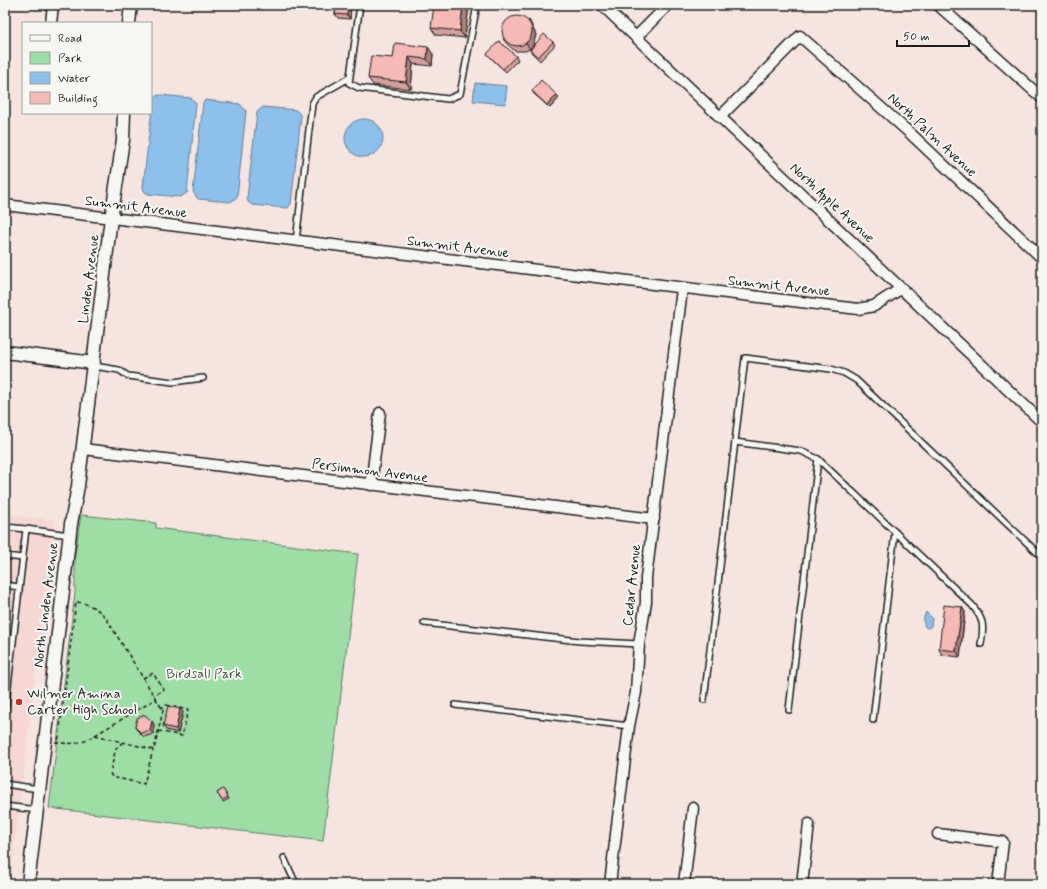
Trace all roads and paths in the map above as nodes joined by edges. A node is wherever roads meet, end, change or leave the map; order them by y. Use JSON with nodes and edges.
{"nodes":[{"id":1,"x":54,"y":5,"type":"edge"},
{"id":2,"x":131,"y":5,"type":"edge"},
{"id":3,"x":360,"y":5,"type":"edge"},
{"id":4,"x":477,"y":5,"type":"edge"},
{"id":5,"x":602,"y":5,"type":"edge"},
{"id":6,"x":668,"y":5,"type":"edge"},
{"id":7,"x":938,"y":5,"type":"edge"},
{"id":8,"x":51,"y":22,"type":"edge"},
{"id":9,"x":129,"y":22,"type":"edge"},
{"id":10,"x":636,"y":37,"type":"junction"},
{"id":11,"x":349,"y":78,"type":"junction"},
{"id":12,"x":1042,"y":98,"type":"edge"},
{"id":13,"x":124,"y":114,"type":"edge"},
{"id":14,"x":720,"y":117,"type":"junction"},
{"id":15,"x":5,"y":205,"type":"edge"},
{"id":16,"x":112,"y":218,"type":"junction"},
{"id":17,"x":296,"y":241,"type":"junction"},
{"id":18,"x":1042,"y":258,"type":"edge"},
{"id":19,"x":902,"y":288,"type":"junction"},
{"id":20,"x":682,"y":289,"type":"junction"},
{"id":21,"x":5,"y":352,"type":"edge"},
{"id":22,"x":94,"y":364,"type":"junction"},
{"id":23,"x":203,"y":378,"type":"dead end"},
{"id":24,"x":380,"y":413,"type":"dead end"},
{"id":25,"x":1042,"y":422,"type":"edge"},
{"id":26,"x":735,"y":442,"type":"junction"},
{"id":27,"x":83,"y":449,"type":"junction"},
{"id":28,"x":818,"y":459,"type":"junction"},
{"id":29,"x":371,"y":485,"type":"junction"},
{"id":30,"x":654,"y":519,"type":"junction"},
{"id":31,"x":5,"y":527,"type":"edge"},
{"id":32,"x":26,"y":529,"type":"junction"},
{"id":33,"x":895,"y":532,"type":"junction"},
{"id":34,"x":69,"y":535,"type":"junction"},
{"id":35,"x":5,"y":556,"type":"edge"},
{"id":36,"x":1042,"y":557,"type":"edge"},
{"id":37,"x":23,"y":558,"type":"junction"},
{"id":38,"x":5,"y":585,"type":"edge"},
{"id":39,"x":20,"y":587,"type":"junction"},
{"id":40,"x":424,"y":623,"type":"dead end"},
{"id":41,"x":639,"y":644,"type":"junction"},
{"id":42,"x":981,"y":644,"type":"dead end"},
{"id":43,"x":7,"y":671,"type":"edge"},
{"id":44,"x":143,"y":678,"type":"junction"},
{"id":45,"x":154,"y":696,"type":"junction"},
{"id":46,"x":156,"y":698,"type":"junction"},
{"id":47,"x":704,"y":700,"type":"dead end"},
{"id":48,"x":454,"y":705,"type":"dead end"},
{"id":49,"x":161,"y":708,"type":"junction"},
{"id":50,"x":789,"y":710,"type":"dead end"},
{"id":51,"x":5,"y":712,"type":"edge"},
{"id":52,"x":873,"y":720,"type":"dead end"},
{"id":53,"x":629,"y":726,"type":"junction"},
{"id":54,"x":158,"y":731,"type":"junction"},
{"id":55,"x":95,"y":735,"type":"junction"},
{"id":56,"x":45,"y":741,"type":"junction"},
{"id":57,"x":123,"y":742,"type":"junction"},
{"id":58,"x":58,"y":743,"type":"junction"},
{"id":59,"x":154,"y":750,"type":"junction"},
{"id":60,"x":5,"y":784,"type":"edge"},
{"id":61,"x":40,"y":789,"type":"junction"},
{"id":62,"x":5,"y":806,"type":"edge"},
{"id":63,"x":693,"y":808,"type":"dead end"},
{"id":64,"x":37,"y":810,"type":"junction"},
{"id":65,"x":810,"y":824,"type":"dead end"},
{"id":66,"x":938,"y":834,"type":"dead end"},
{"id":67,"x":284,"y":858,"type":"dead end"},
{"id":68,"x":28,"y":884,"type":"edge"},
{"id":69,"x":296,"y":884,"type":"edge"},
{"id":70,"x":610,"y":884,"type":"edge"},
{"id":71,"x":684,"y":884,"type":"edge"},
{"id":72,"x":802,"y":884,"type":"edge"},
{"id":73,"x":998,"y":884,"type":"edge"}],
"edges":[{"from":1,"to":8,"type":"street"},
{"from":2,"to":9,"type":"street"},
{"from":3,"to":11,"type":"lane"},
{"from":4,"to":11,"type":"lane"},
{"from":5,"to":10,"type":"street","name":"North Apple Avenue"},
{"from":6,"to":10,"type":"street"},
{"from":7,"to":12,"type":"street"},
{"from":10,"to":14,"type":"street","name":"North Apple Avenue"},
{"from":11,"to":17,"type":"lane"},
{"from":13,"to":16,"type":"street","name":"Linden Avenue"},
{"from":14,"to":18,"type":"street","name":"North Palm Avenue"},
{"from":14,"to":19,"type":"street","name":"North Apple Avenue"},
{"from":15,"to":16,"type":"street","name":"Summit Avenue"},
{"from":16,"to":17,"type":"street","name":"Summit Avenue"},
{"from":16,"to":22,"type":"street","name":"Linden Avenue"},
{"from":17,"to":20,"type":"street","name":"Summit Avenue"},
{"from":19,"to":20,"type":"street","name":"Summit Avenue"},
{"from":19,"to":25,"type":"street","name":"North Apple Avenue"},
{"from":20,"to":30,"type":"street","name":"Cedar Avenue"},
{"from":21,"to":22,"type":"street"},
{"from":22,"to":23,"type":"lane"},
{"from":22,"to":27,"type":"street","name":"Linden Avenue"},
{"from":24,"to":29,"type":"street"},
{"from":26,"to":28,"type":"lane"},
{"from":26,"to":36,"type":"lane"},
{"from":26,"to":47,"type":"lane"},
{"from":27,"to":29,"type":"street","name":"Persimmon Avenue"},
{"from":27,"to":34,"type":"street","name":"North Linden Avenue"},
{"from":28,"to":33,"type":"lane"},
{"from":28,"to":50,"type":"lane"},
{"from":29,"to":30,"type":"street","name":"Persimmon Avenue"},
{"from":30,"to":41,"type":"street","name":"Cedar Avenue"},
{"from":31,"to":32,"type":"lane"},
{"from":32,"to":34,"type":"lane"},
{"from":32,"to":37,"type":"lane"},
{"from":33,"to":42,"type":"lane"},
{"from":33,"to":52,"type":"lane"},
{"from":34,"to":56,"type":"street","name":"North Linden Avenue"},
{"from":35,"to":37,"type":"lane"},
{"from":37,"to":39,"type":"lane"},
{"from":38,"to":39,"type":"lane"},
{"from":39,"to":43,"type":"lane"},
{"from":40,"to":41,"type":"lane"},
{"from":41,"to":53,"type":"street","name":"Cedar Avenue"},
{"from":43,"to":51,"type":"lane"},
{"from":44,"to":45,"type":"path"},
{"from":44,"to":45,"type":"path"},
{"from":44,"to":58,"type":"path"},
{"from":45,"to":46,"type":"path"},
{"from":46,"to":49,"type":"path"},
{"from":46,"to":55,"type":"path"},
{"from":48,"to":53,"type":"lane"},
{"from":49,"to":54,"type":"path"},
{"from":49,"to":54,"type":"path"},
{"from":53,"to":70,"type":"street","name":"Cedar Avenue"},
{"from":54,"to":59,"type":"path"},
{"from":55,"to":57,"type":"path"},
{"from":55,"to":58,"type":"path"},
{"from":56,"to":58,"type":"path"},
{"from":56,"to":61,"type":"street","name":"North Linden Avenue"},
{"from":57,"to":59,"type":"path"},
{"from":57,"to":59,"type":"path"},
{"from":60,"to":61,"type":"lane"},
{"from":61,"to":64,"type":"street","name":"North Linden Avenue"},
{"from":62,"to":64,"type":"lane"},
{"from":63,"to":71,"type":"street"},
{"from":64,"to":68,"type":"street","name":"North Linden Avenue"},
{"from":65,"to":72,"type":"street"},
{"from":66,"to":73,"type":"street"},
{"from":67,"to":69,"type":"lane"}]}
